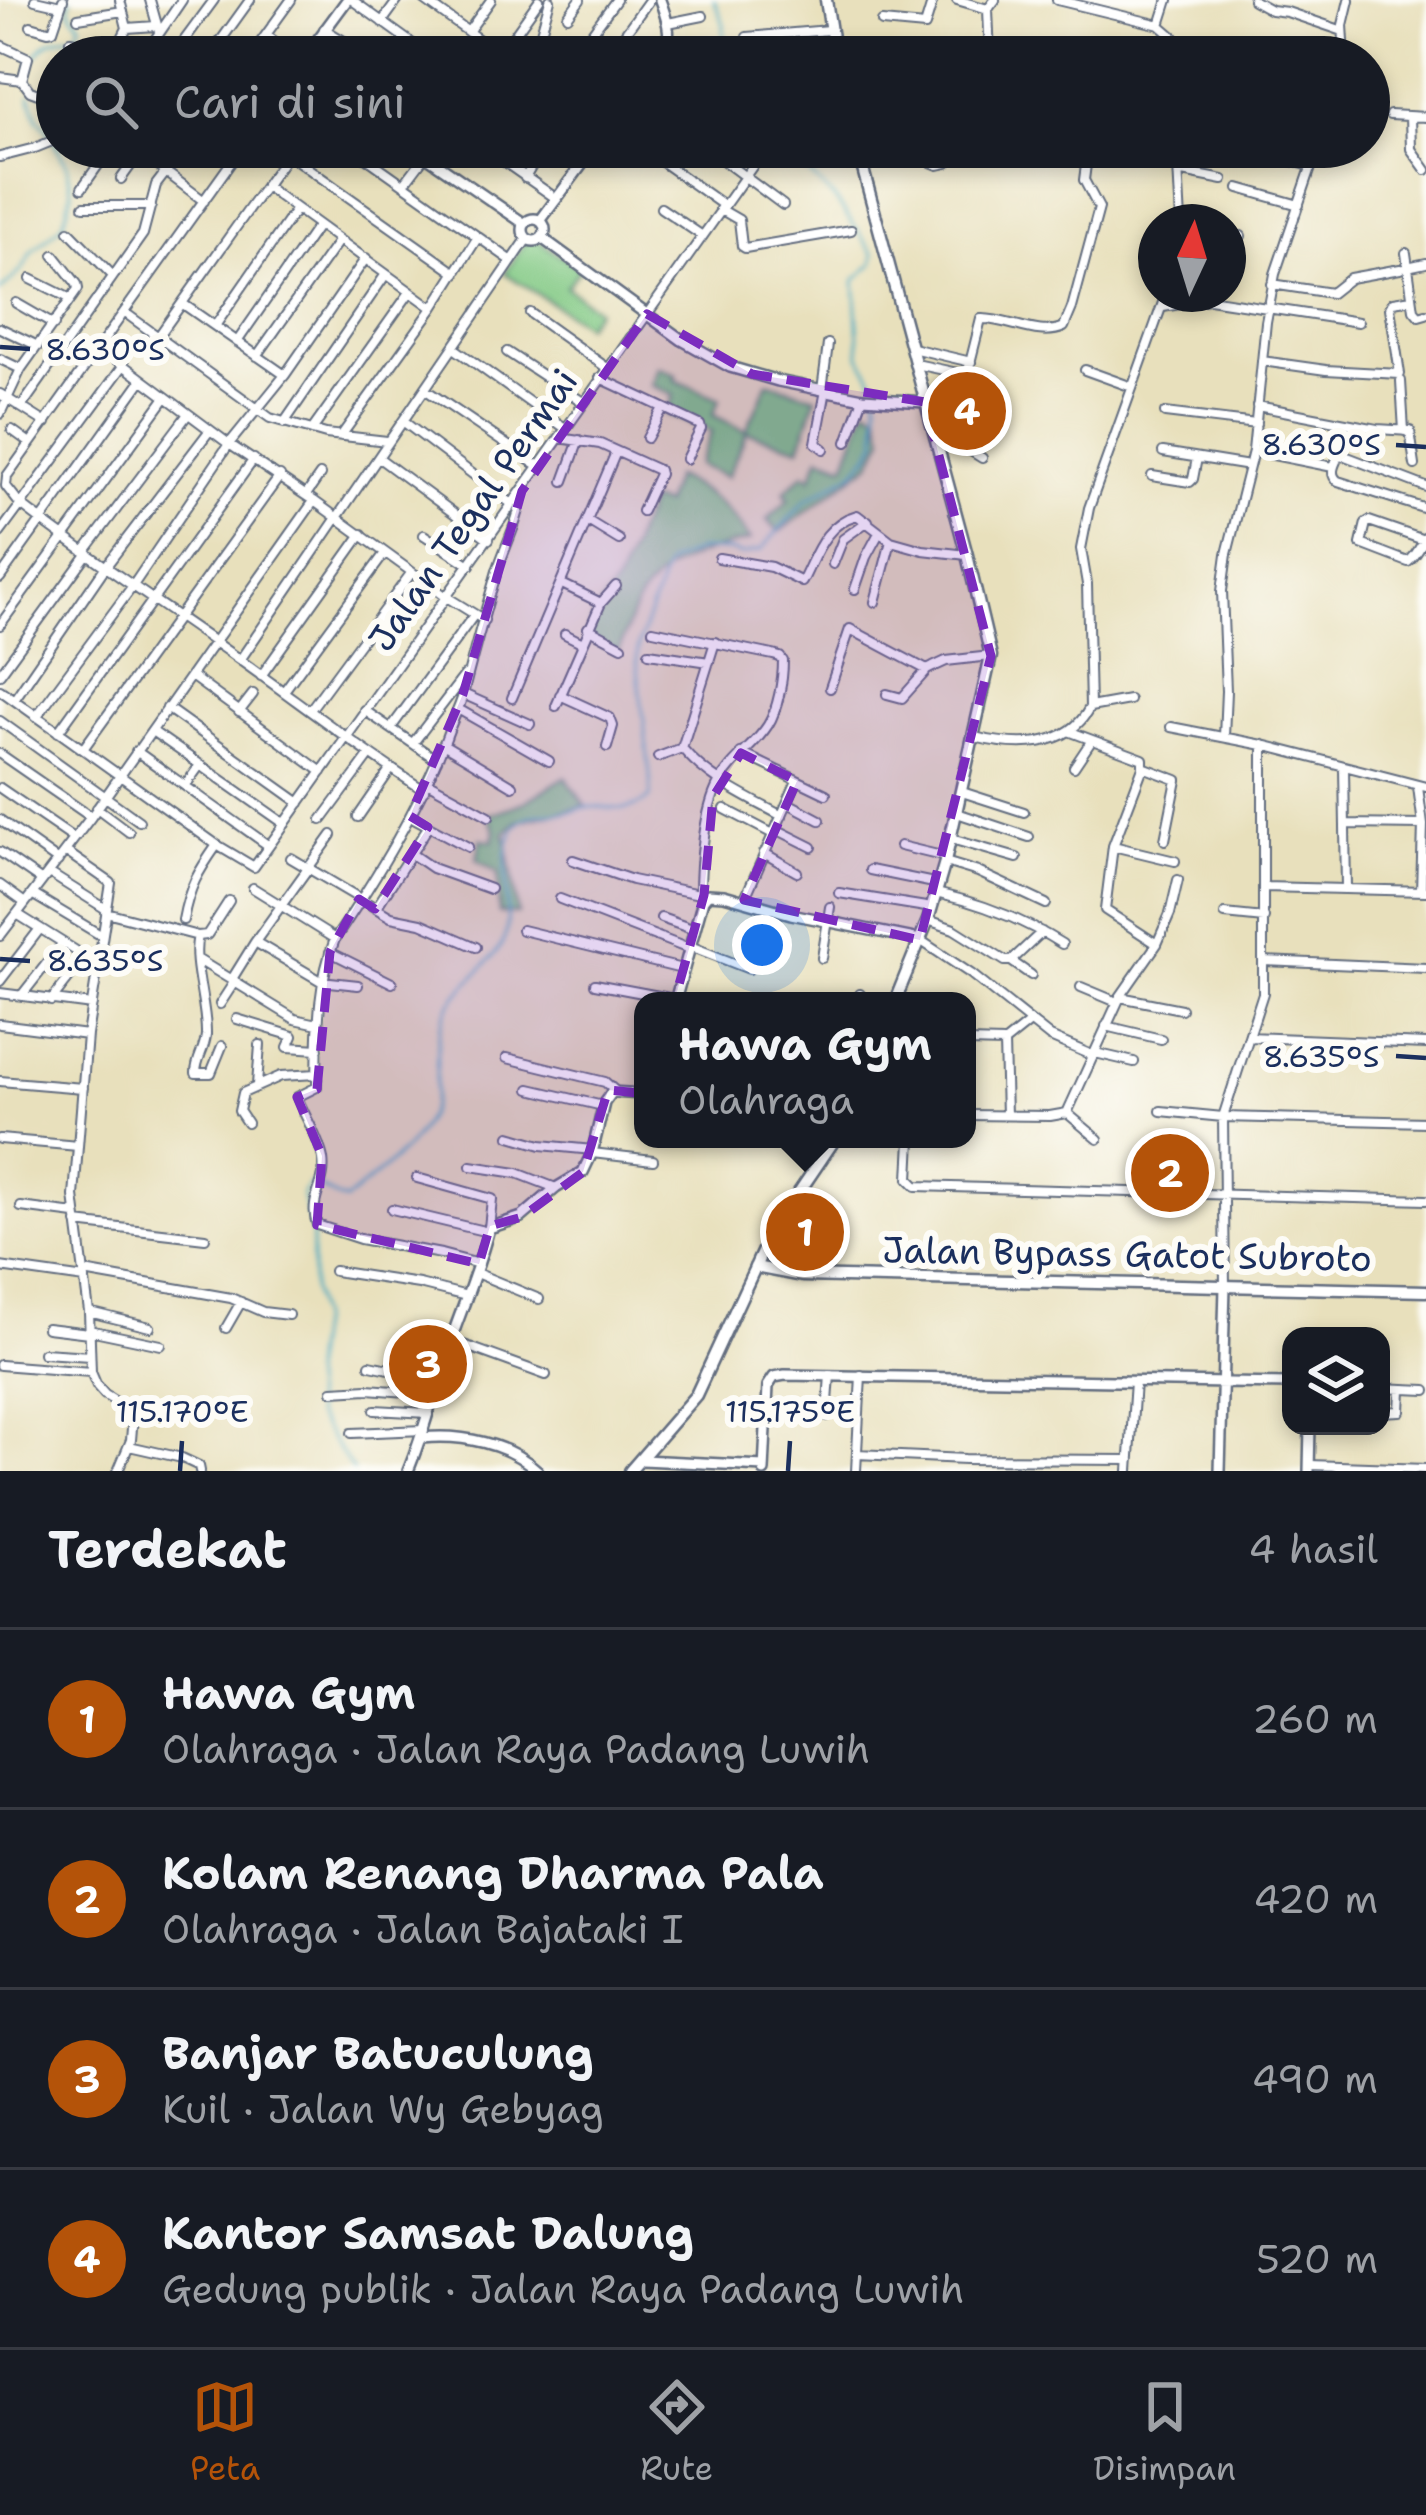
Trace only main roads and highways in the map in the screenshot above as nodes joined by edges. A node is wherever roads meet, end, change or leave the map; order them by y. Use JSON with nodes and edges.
{"nodes":[{"id":1,"x":826,"y":0,"type":"edge"},
{"id":2,"x":831,"y":36,"type":"edge"},
{"id":3,"x":863,"y":168,"type":"edge"},
{"id":4,"x":900,"y":992,"type":"edge"},
{"id":5,"x":829,"y":1148,"type":"edge"},
{"id":6,"x":755,"y":1268,"type":"junction"},
{"id":7,"x":1426,"y":1291,"type":"edge"},
{"id":8,"x":630,"y":1471,"type":"edge"}],
"edges":[{"from":1,"to":2,"type":"main road"},
{"from":3,"to":4,"type":"main road"},
{"from":5,"to":6,"type":"main road"},
{"from":6,"to":7,"type":"main road","name":"Jalan Bypass Gatot Subroto"},
{"from":6,"to":8,"type":"main road"}]}
